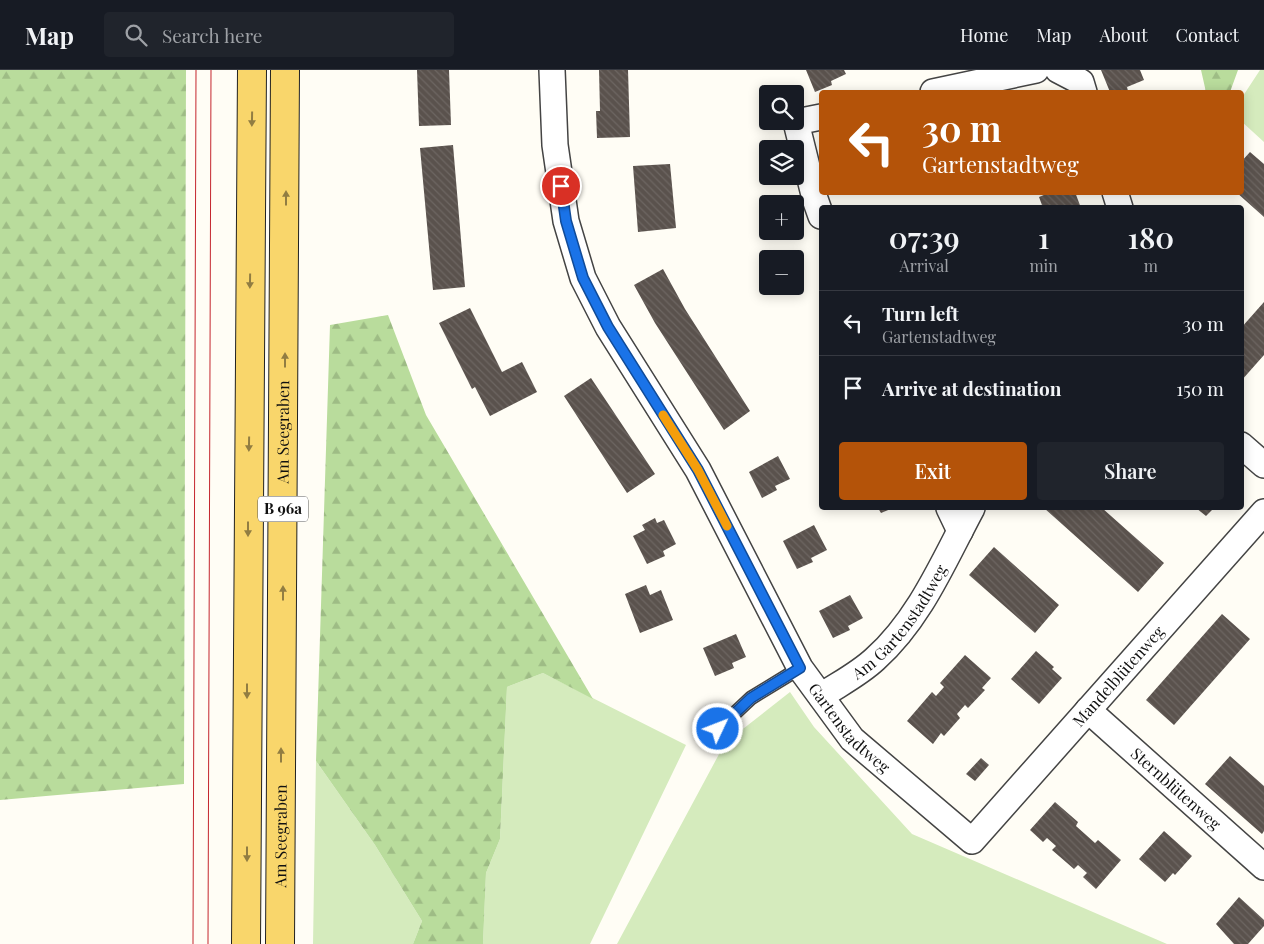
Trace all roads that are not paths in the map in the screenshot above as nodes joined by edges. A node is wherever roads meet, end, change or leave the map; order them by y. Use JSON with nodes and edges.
{"nodes":[{"id":1,"x":252,"y":70,"type":"edge"},
{"id":2,"x":285,"y":70,"type":"edge"},
{"id":3,"x":552,"y":70,"type":"edge"},
{"id":4,"x":1036,"y":70,"type":"edge"},
{"id":5,"x":1058,"y":70,"type":"edge"},
{"id":6,"x":942,"y":90,"type":"edge"},
{"id":7,"x":1083,"y":90,"type":"edge"},
{"id":8,"x":819,"y":117,"type":"edge"},
{"id":9,"x":819,"y":211,"type":"edge"},
{"id":10,"x":1244,"y":448,"type":"edge"},
{"id":11,"x":1264,"y":465,"type":"edge"},
{"id":12,"x":950,"y":510,"type":"edge"},
{"id":13,"x":971,"y":510,"type":"edge"},
{"id":14,"x":1264,"y":512,"type":"edge"},
{"id":15,"x":960,"y":532,"type":"junction"},
{"id":16,"x":800,"y":668,"type":"junction"},
{"id":17,"x":821,"y":696,"type":"junction"},
{"id":18,"x":1088,"y":710,"type":"junction"},
{"id":19,"x":718,"y":729,"type":"dead end"},
{"id":20,"x":972,"y":841,"type":"joint"},
{"id":21,"x":1264,"y":867,"type":"edge"},
{"id":22,"x":246,"y":944,"type":"edge"},
{"id":23,"x":280,"y":944,"type":"edge"}],
"edges":[{"from":1,"to":22,"type":"main road","number":"B 96a","one_way":true},
{"from":23,"to":2,"type":"main road","name":"Am Seegraben","number":"B 96a","one_way":true},
{"from":3,"to":16,"type":"street","name":"Gartenstadtweg"},
{"from":4,"to":6,"type":"street"},
{"from":5,"to":7,"type":"street"},
{"from":8,"to":9,"type":"street"},
{"from":10,"to":11,"type":"street"},
{"from":12,"to":15,"type":"street"},
{"from":13,"to":15,"type":"street","name":"Am Gartenstadtweg"},
{"from":14,"to":18,"type":"street","name":"Mandelblütenweg"},
{"from":15,"to":17,"type":"street","name":"Am Gartenstadtweg"},
{"from":16,"to":17,"type":"street","name":"Gartenstadtweg"},
{"from":16,"to":19,"type":"lane"},
{"from":17,"to":20,"type":"street","name":"Gartenstadtweg"},
{"from":18,"to":20,"type":"street","name":"Mandelblütenweg"},
{"from":18,"to":21,"type":"street","name":"Sternblütenweg"}]}
